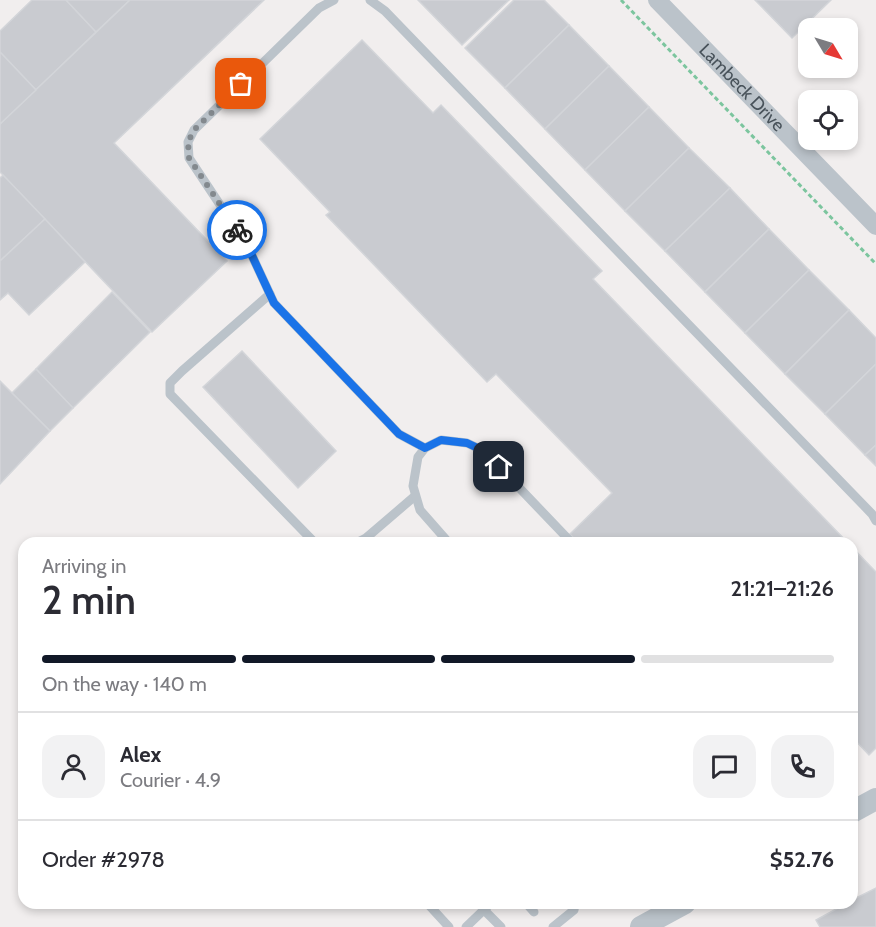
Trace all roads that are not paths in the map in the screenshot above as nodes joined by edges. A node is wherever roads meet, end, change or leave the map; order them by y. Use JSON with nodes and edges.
{"nodes":[{"id":1,"x":334,"y":0,"type":"edge"},
{"id":2,"x":370,"y":0,"type":"edge"},
{"id":3,"x":657,"y":0,"type":"edge"},
{"id":4,"x":876,"y":226,"type":"edge"},
{"id":5,"x":270,"y":294,"type":"junction"},
{"id":6,"x":425,"y":448,"type":"junction"},
{"id":7,"x":416,"y":496,"type":"junction"},
{"id":8,"x":876,"y":521,"type":"edge"},
{"id":9,"x":309,"y":537,"type":"edge"},
{"id":10,"x":367,"y":537,"type":"edge"},
{"id":11,"x":444,"y":537,"type":"edge"},
{"id":12,"x":567,"y":537,"type":"edge"},
{"id":13,"x":876,"y":799,"type":"edge"},
{"id":14,"x":858,"y":809,"type":"edge"},
{"id":15,"x":433,"y":909,"type":"edge"},
{"id":16,"x":484,"y":909,"type":"edge"},
{"id":17,"x":490,"y":909,"type":"edge"},
{"id":18,"x":531,"y":909,"type":"edge"},
{"id":19,"x":573,"y":909,"type":"edge"},
{"id":20,"x":669,"y":909,"type":"edge"},
{"id":21,"x":534,"y":912,"type":"dead end"},
{"id":22,"x":450,"y":927,"type":"edge"},
{"id":23,"x":466,"y":927,"type":"edge"},
{"id":24,"x":501,"y":927,"type":"edge"},
{"id":25,"x":553,"y":927,"type":"edge"},
{"id":26,"x":640,"y":927,"type":"edge"}],
"edges":[{"from":1,"to":5,"type":"lane"},
{"from":2,"to":8,"type":"lane"},
{"from":3,"to":4,"type":"street","name":"Lambeck Drive"},
{"from":5,"to":6,"type":"lane"},
{"from":5,"to":9,"type":"lane"},
{"from":6,"to":7,"type":"lane"},
{"from":6,"to":12,"type":"lane"},
{"from":7,"to":10,"type":"lane"},
{"from":7,"to":11,"type":"lane"},
{"from":13,"to":14,"type":"street"},
{"from":15,"to":22,"type":"lane"},
{"from":16,"to":23,"type":"lane"},
{"from":17,"to":24,"type":"lane"},
{"from":18,"to":21,"type":"lane"},
{"from":19,"to":25,"type":"lane"},
{"from":20,"to":26,"type":"street"}]}
